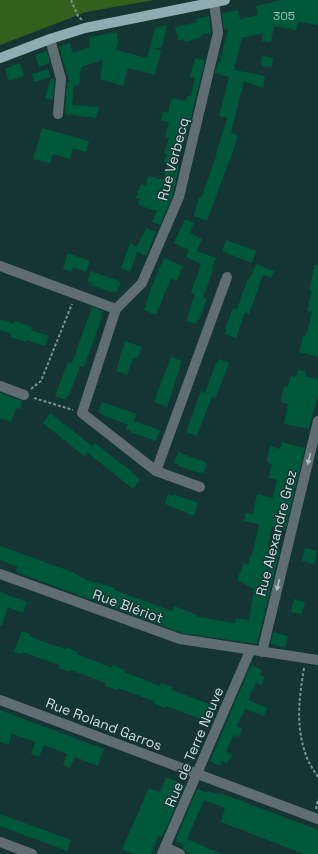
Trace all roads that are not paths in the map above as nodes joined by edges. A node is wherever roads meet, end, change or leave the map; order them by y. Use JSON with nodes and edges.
{"nodes":[{"id":1,"x":225,"y":0,"type":"edge"},
{"id":2,"x":214,"y":2,"type":"junction"},
{"id":3,"x":50,"y":39,"type":"junction"},
{"id":4,"x":0,"y":58,"type":"edge"},
{"id":5,"x":58,"y":114,"type":"dead end"},
{"id":6,"x":0,"y":266,"type":"edge"},
{"id":7,"x":227,"y":277,"type":"dead end"},
{"id":8,"x":116,"y":309,"type":"junction"},
{"id":9,"x":0,"y":386,"type":"edge"},
{"id":10,"x":24,"y":395,"type":"road end"},
{"id":11,"x":318,"y":421,"type":"edge"},
{"id":12,"x":156,"y":471,"type":"junction"},
{"id":13,"x":200,"y":487,"type":"dead end"},
{"id":14,"x":0,"y":574,"type":"edge"},
{"id":15,"x":250,"y":651,"type":"junction"},
{"id":16,"x":262,"y":652,"type":"junction"},
{"id":17,"x":318,"y":660,"type":"edge"},
{"id":18,"x":0,"y":700,"type":"edge"},
{"id":19,"x":197,"y":774,"type":"junction"},
{"id":20,"x":318,"y":819,"type":"edge"},
{"id":21,"x":0,"y":842,"type":"edge"},
{"id":22,"x":164,"y":851,"type":"edge"},
{"id":23,"x":32,"y":854,"type":"edge"},
{"id":24,"x":180,"y":854,"type":"edge"}],
"edges":[{"from":1,"to":2,"type":"main road"},
{"from":2,"to":3,"type":"main road"},
{"from":2,"to":8,"type":"street","name":"Rue Verbecq"},
{"from":3,"to":4,"type":"main road"},
{"from":3,"to":5,"type":"street"},
{"from":6,"to":8,"type":"street"},
{"from":7,"to":12,"type":"street"},
{"from":8,"to":12,"type":"street"},
{"from":9,"to":10,"type":"street"},
{"from":11,"to":16,"type":"street","name":"Rue Alexandre Grez","one_way":true},
{"from":12,"to":13,"type":"street"},
{"from":14,"to":15,"type":"street","name":"Rue Blériot"},
{"from":15,"to":16,"type":"street","name":"Rue Blériot"},
{"from":15,"to":19,"type":"street","name":"Rue de Terre Neuve"},
{"from":16,"to":17,"type":"street","name":"Rue Blériot"},
{"from":18,"to":19,"type":"street","name":"Rue Roland Garros"},
{"from":19,"to":20,"type":"street","name":"Rue Roland Garros"},
{"from":19,"to":22,"type":"street","name":"Rue de Terre Neuve"},
{"from":21,"to":23,"type":"street"},
{"from":22,"to":24,"type":"street"}]}
